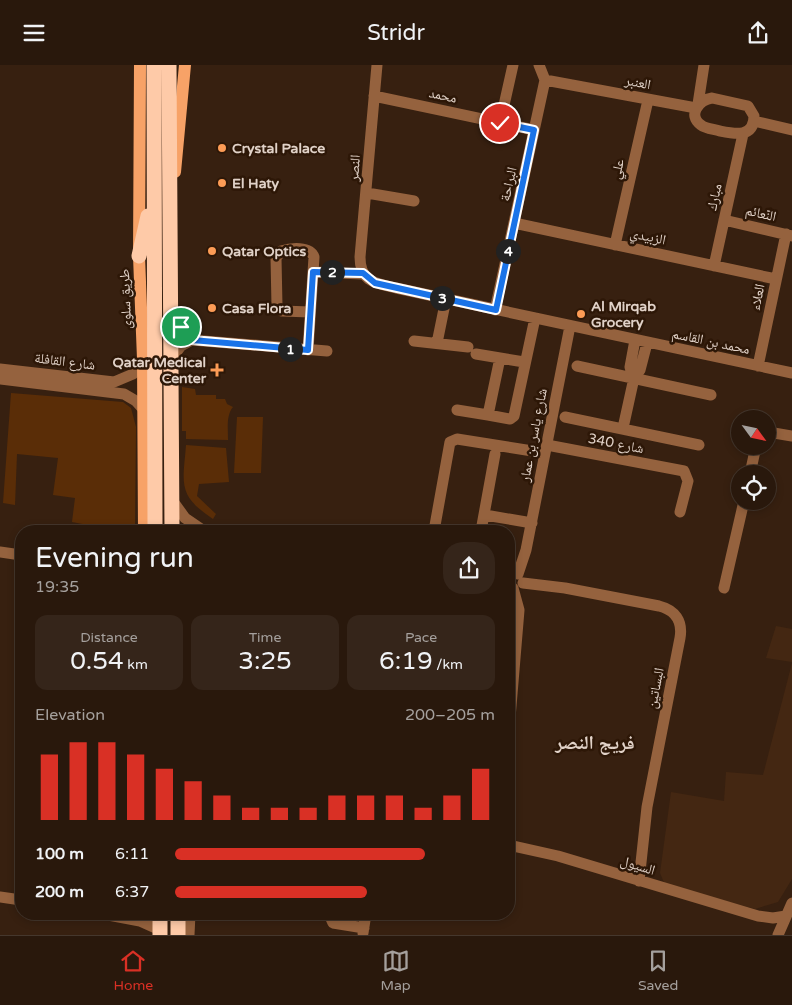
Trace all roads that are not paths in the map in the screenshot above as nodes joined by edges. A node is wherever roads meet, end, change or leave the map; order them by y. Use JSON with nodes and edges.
{"nodes":[{"id":1,"x":140,"y":65,"type":"edge"},
{"id":2,"x":154,"y":65,"type":"edge"},
{"id":3,"x":169,"y":65,"type":"edge"},
{"id":4,"x":185,"y":65,"type":"edge"},
{"id":5,"x":377,"y":65,"type":"edge"},
{"id":6,"x":513,"y":65,"type":"edge"},
{"id":7,"x":539,"y":65,"type":"edge"},
{"id":8,"x":704,"y":65,"type":"edge"},
{"id":9,"x":545,"y":80,"type":"junction"},
{"id":10,"x":374,"y":96,"type":"junction"},
{"id":11,"x":648,"y":100,"type":"junction"},
{"id":12,"x":697,"y":106,"type":"junction"},
{"id":13,"x":754,"y":121,"type":"junction"},
{"id":14,"x":500,"y":123,"type":"junction"},
{"id":15,"x":792,"y":129,"type":"edge"},
{"id":16,"x":534,"y":130,"type":"junction"},
{"id":17,"x":743,"y":134,"type":"junction"},
{"id":18,"x":154,"y":187,"type":"junction"},
{"id":19,"x":367,"y":193,"type":"junction"},
{"id":20,"x":414,"y":201,"type":"dead end"},
{"id":21,"x":169,"y":204,"type":"junction"},
{"id":22,"x":724,"y":220,"type":"junction"},
{"id":23,"x":514,"y":223,"type":"junction"},
{"id":24,"x":789,"y":235,"type":"edge"},
{"id":25,"x":615,"y":245,"type":"junction"},
{"id":26,"x":139,"y":256,"type":"junction"},
{"id":27,"x":714,"y":266,"type":"junction"},
{"id":28,"x":313,"y":272,"type":"junction"},
{"id":29,"x":363,"y":273,"type":"junction"},
{"id":30,"x":776,"y":279,"type":"junction"},
{"id":31,"x":446,"y":299,"type":"junction"},
{"id":32,"x":496,"y":310,"type":"junction"},
{"id":33,"x":310,"y":312,"type":"junction"},
{"id":34,"x":172,"y":313,"type":"junction"},
{"id":35,"x":533,"y":318,"type":"junction"},
{"id":36,"x":570,"y":326,"type":"junction"},
{"id":37,"x":192,"y":340,"type":"junction"},
{"id":38,"x":635,"y":340,"type":"junction"},
{"id":39,"x":414,"y":341,"type":"dead end"},
{"id":40,"x":437,"y":343,"type":"junction"},
{"id":41,"x":647,"y":343,"type":"junction"},
{"id":42,"x":308,"y":350,"type":"junction"},
{"id":43,"x":328,"y":351,"type":"dead end"},
{"id":44,"x":500,"y":358,"type":"junction"},
{"id":45,"x":143,"y":359,"type":"junction"},
{"id":46,"x":171,"y":359,"type":"junction"},
{"id":47,"x":524,"y":361,"type":"junction"},
{"id":48,"x":577,"y":366,"type":"dead end"},
{"id":49,"x":758,"y":366,"type":"junction"},
{"id":50,"x":0,"y":369,"type":"edge"},
{"id":51,"x":792,"y":373,"type":"edge"},
{"id":52,"x":127,"y":378,"type":"junction"},
{"id":53,"x":634,"y":378,"type":"junction"},
{"id":54,"x":0,"y":379,"type":"edge"},
{"id":55,"x":124,"y":394,"type":"junction"},
{"id":56,"x":710,"y":395,"type":"dead end"},
{"id":57,"x":144,"y":409,"type":"junction"},
{"id":58,"x":457,"y":410,"type":"dead end"},
{"id":59,"x":488,"y":415,"type":"junction"},
{"id":60,"x":565,"y":417,"type":"dead end"},
{"id":61,"x":623,"y":428,"type":"junction"},
{"id":62,"x":776,"y":433,"type":"edge"},
{"id":63,"x":792,"y":436,"type":"edge"},
{"id":64,"x":699,"y":445,"type":"dead end"},
{"id":65,"x":546,"y":449,"type":"junction"},
{"id":66,"x":495,"y":454,"type":"dead end"},
{"id":67,"x":172,"y":499,"type":"junction"},
{"id":68,"x":742,"y":510,"type":"edge"},
{"id":69,"x":680,"y":512,"type":"dead end"},
{"id":70,"x":485,"y":515,"type":"junction"},
{"id":71,"x":532,"y":523,"type":"junction"},
{"id":72,"x":144,"y":525,"type":"edge"},
{"id":73,"x":156,"y":525,"type":"edge"},
{"id":74,"x":172,"y":525,"type":"edge"},
{"id":75,"x":195,"y":525,"type":"edge"},
{"id":76,"x":435,"y":525,"type":"edge"},
{"id":77,"x":483,"y":525,"type":"edge"},
{"id":78,"x":0,"y":552,"type":"edge"},
{"id":79,"x":15,"y":554,"type":"edge"},
{"id":80,"x":515,"y":580,"type":"edge"},
{"id":81,"x":724,"y":588,"type":"dead end"},
{"id":82,"x":515,"y":658,"type":"edge"},
{"id":83,"x":515,"y":846,"type":"edge"},
{"id":84,"x":640,"y":881,"type":"junction"},
{"id":85,"x":0,"y":897,"type":"edge"},
{"id":86,"x":15,"y":899,"type":"edge"},
{"id":87,"x":792,"y":903,"type":"edge"},
{"id":88,"x":789,"y":915,"type":"edge"},
{"id":89,"x":758,"y":916,"type":"junction"},
{"id":90,"x":135,"y":920,"type":"edge"},
{"id":91,"x":160,"y":920,"type":"edge"},
{"id":92,"x":178,"y":920,"type":"edge"},
{"id":93,"x":190,"y":920,"type":"edge"},
{"id":94,"x":330,"y":920,"type":"edge"},
{"id":95,"x":140,"y":921,"type":"joint"},
{"id":96,"x":363,"y":931,"type":"edge"},
{"id":97,"x":160,"y":933,"type":"edge"},
{"id":98,"x":178,"y":935,"type":"edge"},
{"id":99,"x":189,"y":935,"type":"edge"},
{"id":100,"x":777,"y":935,"type":"edge"},
{"id":101,"x":783,"y":935,"type":"edge"}],
"edges":[{"from":1,"to":26,"type":"main road","name":"طريق سلوى"},
{"from":2,"to":18,"type":"highway","name":"طريق سلوى"},
{"from":3,"to":21,"type":"highway"},
{"from":4,"to":21,"type":"main road"},
{"from":5,"to":10,"type":"street","name":"النصر"},
{"from":6,"to":14,"type":"street"},
{"from":7,"to":9,"type":"street"},
{"from":8,"to":12,"type":"street"},
{"from":9,"to":11,"type":"street","name":"العنبر"},
{"from":9,"to":16,"type":"street","name":"البراحة"},
{"from":10,"to":14,"type":"street","name":"محمد"},
{"from":10,"to":19,"type":"street","name":"النصر"},
{"from":11,"to":12,"type":"street","name":"العنبر"},
{"from":11,"to":25,"type":"street","name":"علي"},
{"from":12,"to":13,"type":"street","name":"العنبر"},
{"from":12,"to":17,"type":"street"},
{"from":13,"to":15,"type":"street"},
{"from":13,"to":17,"type":"street"},
{"from":14,"to":16,"type":"street","name":"محمد"},
{"from":16,"to":23,"type":"street","name":"البراحة"},
{"from":17,"to":22,"type":"street","name":"مبارك"},
{"from":18,"to":26,"type":"highway"},
{"from":18,"to":73,"type":"highway","name":"طريق سلوى"},
{"from":19,"to":20,"type":"street"},
{"from":19,"to":29,"type":"street","name":"النصر"},
{"from":21,"to":34,"type":"highway"},
{"from":22,"to":24,"type":"street","name":"النًعائم"},
{"from":22,"to":27,"type":"street","name":"مبارك"},
{"from":23,"to":25,"type":"street","name":"الزبيدي"},
{"from":23,"to":32,"type":"street","name":"البراحة"},
{"from":24,"to":30,"type":"street","name":"العلاء"},
{"from":25,"to":27,"type":"street","name":"الزبيدي"},
{"from":26,"to":45,"type":"main road","name":"طريق سلوى"},
{"from":27,"to":30,"type":"street","name":"الزبيدي"},
{"from":28,"to":29,"type":"street"},
{"from":28,"to":33,"type":"street"},
{"from":28,"to":33,"type":"street"},
{"from":29,"to":31,"type":"street","name":"محمد بن القاسم"},
{"from":30,"to":49,"type":"street","name":"العلاء"},
{"from":31,"to":32,"type":"street","name":"محمد بن القاسم"},
{"from":31,"to":40,"type":"street"},
{"from":32,"to":35,"type":"street","name":"محمد بن القاسم"},
{"from":33,"to":42,"type":"street"},
{"from":34,"to":37,"type":"street"},
{"from":34,"to":46,"type":"highway"},
{"from":35,"to":36,"type":"street","name":"محمد بن القاسم"},
{"from":35,"to":47,"type":"street"},
{"from":36,"to":38,"type":"street","name":"محمد بن القاسم"},
{"from":36,"to":65,"type":"street","name":"شارع ياسر بن عمار"},
{"from":37,"to":42,"type":"street"},
{"from":37,"to":46,"type":"street"},
{"from":38,"to":41,"type":"street","name":"محمد بن القاسم"},
{"from":38,"to":53,"type":"street"},
{"from":39,"to":40,"type":"street"},
{"from":40,"to":44,"type":"street"},
{"from":41,"to":49,"type":"street","name":"محمد بن القاسم"},
{"from":41,"to":53,"type":"street"},
{"from":42,"to":43,"type":"street"},
{"from":44,"to":47,"type":"street"},
{"from":44,"to":59,"type":"street"},
{"from":45,"to":52,"type":"street"},
{"from":45,"to":57,"type":"main road","name":"طريق سلوى"},
{"from":46,"to":67,"type":"highway"},
{"from":47,"to":59,"type":"street"},
{"from":48,"to":53,"type":"street"},
{"from":49,"to":51,"type":"street","name":"محمد بن القاسم"},
{"from":50,"to":52,"type":"street","name":"شارع القافلة"},
{"from":52,"to":55,"type":"street"},
{"from":53,"to":56,"type":"street"},
{"from":53,"to":61,"type":"street"},
{"from":54,"to":55,"type":"street","name":"شارع القافلة"},
{"from":55,"to":57,"type":"street","name":"شارع القافلة"},
{"from":57,"to":72,"type":"main road","name":"طريق سلوى"},
{"from":58,"to":59,"type":"street"},
{"from":60,"to":61,"type":"street"},
{"from":61,"to":64,"type":"street"},
{"from":62,"to":63,"type":"street"},
{"from":65,"to":69,"type":"street","name":"شارع 340"},
{"from":65,"to":71,"type":"street","name":"شارع ياسر بن عمار"},
{"from":65,"to":76,"type":"street"},
{"from":66,"to":70,"type":"street"},
{"from":67,"to":74,"type":"highway"},
{"from":67,"to":75,"type":"street"},
{"from":68,"to":81,"type":"street"},
{"from":70,"to":71,"type":"street"},
{"from":70,"to":77,"type":"street"},
{"from":71,"to":80,"type":"street","name":"شارع ياسر بن عمار"},
{"from":78,"to":79,"type":"street"},
{"from":80,"to":82,"type":"street"},
{"from":80,"to":84,"type":"street","name":"البساتين"},
{"from":83,"to":84,"type":"street","name":"السيول"},
{"from":84,"to":89,"type":"street","name":"السيول"},
{"from":85,"to":86,"type":"street"},
{"from":87,"to":88,"type":"street"},
{"from":88,"to":89,"type":"street","name":"السيول"},
{"from":88,"to":100,"type":"street"},
{"from":88,"to":101,"type":"street"},
{"from":89,"to":100,"type":"street","name":"السيول"},
{"from":90,"to":95,"type":"street"},
{"from":91,"to":97,"type":"highway"},
{"from":92,"to":98,"type":"highway"},
{"from":93,"to":99,"type":"street"},
{"from":94,"to":96,"type":"street"},
{"from":95,"to":97,"type":"street"}]}
